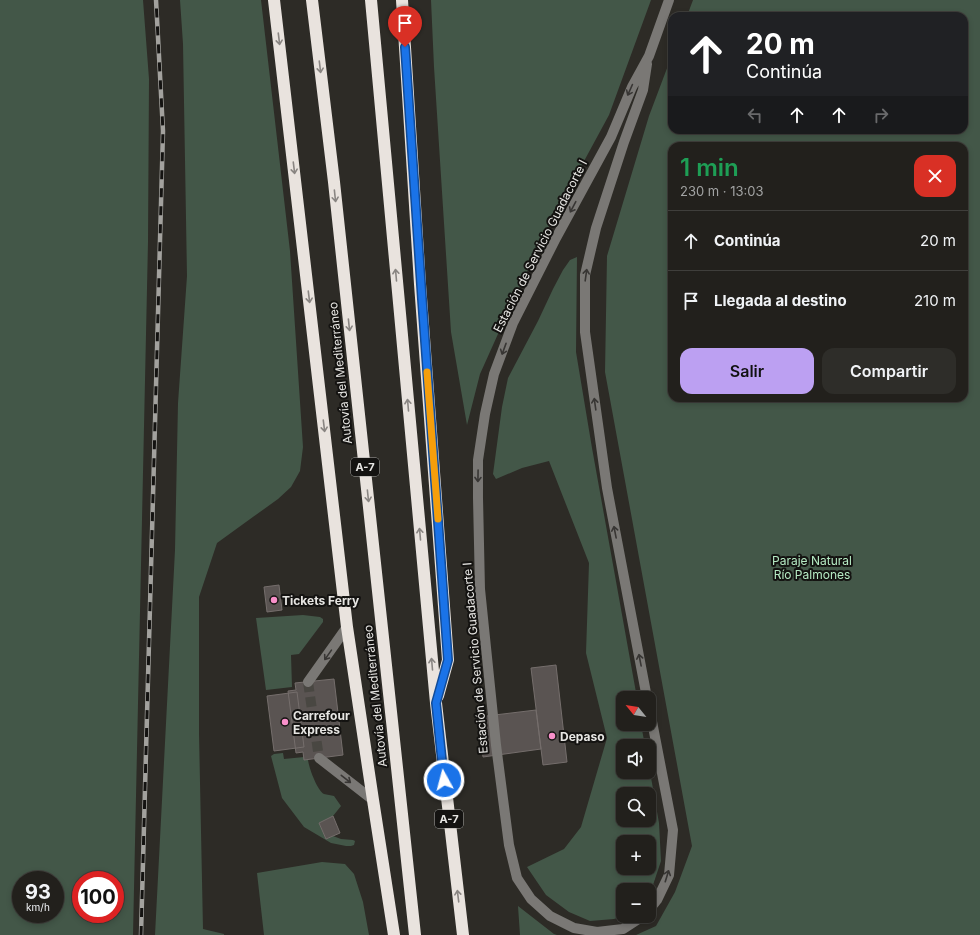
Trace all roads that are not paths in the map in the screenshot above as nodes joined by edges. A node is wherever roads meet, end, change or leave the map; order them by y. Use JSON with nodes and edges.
{"nodes":[{"id":1,"x":274,"y":0,"type":"edge"},
{"id":2,"x":312,"y":0,"type":"edge"},
{"id":3,"x":371,"y":0,"type":"edge"},
{"id":4,"x":402,"y":0,"type":"edge"},
{"id":5,"x":669,"y":0,"type":"edge"},
{"id":6,"x":649,"y":56,"type":"junction"},
{"id":7,"x":347,"y":627,"type":"junction"},
{"id":8,"x":308,"y":682,"type":"tunnel mouth"},
{"id":9,"x":646,"y":691,"type":"edge"},
{"id":10,"x":436,"y":703,"type":"junction"},
{"id":11,"x":654,"y":731,"type":"edge"},
{"id":12,"x":319,"y":758,"type":"tunnel mouth"},
{"id":13,"x":373,"y":800,"type":"junction"},
{"id":14,"x":656,"y":901,"type":"edge"},
{"id":15,"x":632,"y":923,"type":"edge"},
{"id":16,"x":394,"y":935,"type":"edge"},
{"id":17,"x":415,"y":935,"type":"edge"},
{"id":18,"x":462,"y":935,"type":"edge"}],
"edges":[{"from":1,"to":7,"type":"highway","one_way":true},
{"from":2,"to":17,"type":"highway","name":"Autovía del Mediterráneo","number":"A-7","one_way":true},
{"from":10,"to":3,"type":"highway","number":"A-7","one_way":true},
{"from":4,"to":10,"type":"highway"},
{"from":5,"to":6,"type":"lane","name":"Estación de Servicio Guadacorte I"},
{"from":9,"to":6,"type":"lane","name":"Estación de Servicio Guadacorte I","one_way":true},
{"from":6,"to":15,"type":"lane","name":"Estación de Servicio Guadacorte I","one_way":true},
{"from":7,"to":8,"type":"lane","one_way":true},
{"from":7,"to":13,"type":"highway"},
{"from":18,"to":10,"type":"highway","number":"A-7","one_way":true},
{"from":14,"to":11,"type":"lane","one_way":true},
{"from":12,"to":13,"type":"lane","one_way":true},
{"from":13,"to":16,"type":"highway"}]}
